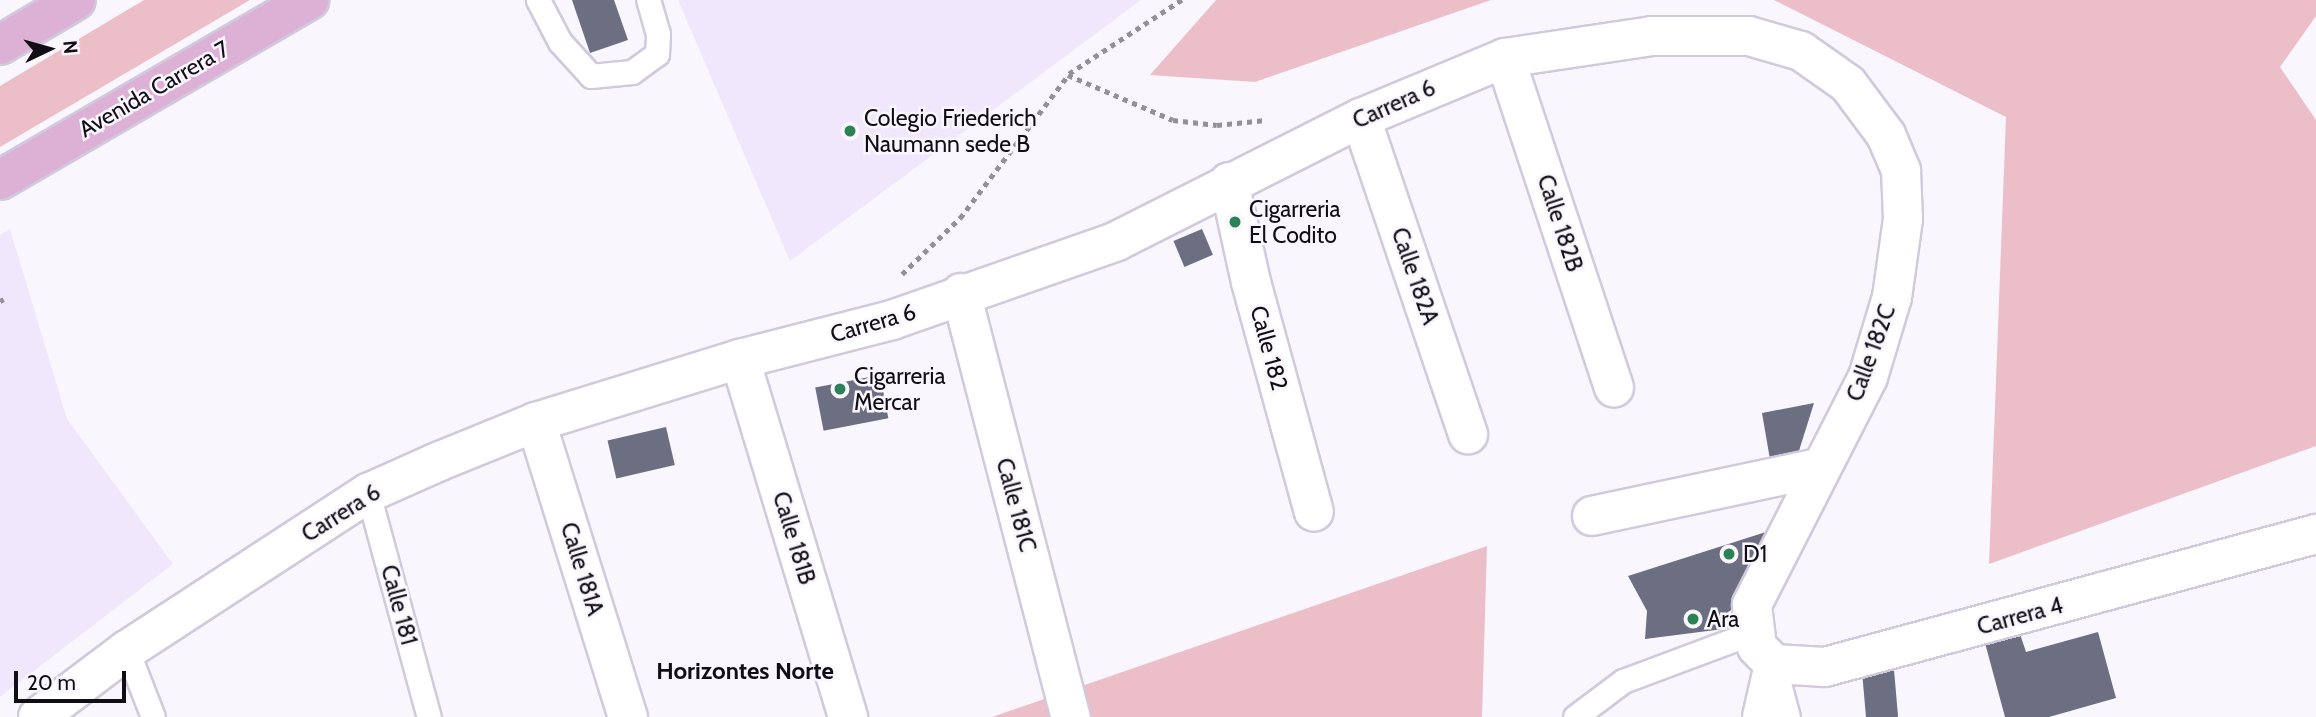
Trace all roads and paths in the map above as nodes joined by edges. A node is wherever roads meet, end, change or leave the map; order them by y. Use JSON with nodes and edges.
{"nodes":[{"id":1,"x":76,"y":0,"type":"edge"},
{"id":2,"x":309,"y":0,"type":"edge"},
{"id":3,"x":538,"y":0,"type":"edge"},
{"id":4,"x":648,"y":0,"type":"edge"},
{"id":5,"x":1182,"y":0,"type":"edge"},
{"id":6,"x":1749,"y":36,"type":"joint"},
{"id":7,"x":0,"y":45,"type":"edge"},
{"id":8,"x":1505,"y":58,"type":"junction"},
{"id":9,"x":1068,"y":75,"type":"junction"},
{"id":10,"x":1361,"y":118,"type":"junction"},
{"id":11,"x":1308,"y":145,"type":"junction"},
{"id":12,"x":0,"y":180,"type":"edge"},
{"id":13,"x":1229,"y":181,"type":"junction"},
{"id":14,"x":891,"y":285,"type":"dead end"},
{"id":15,"x":961,"y":293,"type":"junction"},
{"id":16,"x":740,"y":359,"type":"junction"},
{"id":17,"x":1614,"y":387,"type":"dead end"},
{"id":18,"x":536,"y":422,"type":"junction"},
{"id":19,"x":1468,"y":434,"type":"dead end"},
{"id":20,"x":1818,"y":468,"type":"junction"},
{"id":21,"x":368,"y":493,"type":"junction"},
{"id":22,"x":1314,"y":513,"type":"dead end"},
{"id":23,"x":1592,"y":516,"type":"dead end"},
{"id":24,"x":2316,"y":534,"type":"edge"},
{"id":25,"x":1754,"y":632,"type":"junction"},
{"id":26,"x":127,"y":650,"type":"junction"},
{"id":27,"x":1774,"y":664,"type":"junction"},
{"id":28,"x":38,"y":717,"type":"edge"},
{"id":29,"x":153,"y":717,"type":"edge"},
{"id":30,"x":429,"y":717,"type":"edge"},
{"id":31,"x":628,"y":717,"type":"edge"},
{"id":32,"x":848,"y":717,"type":"edge"},
{"id":33,"x":1071,"y":717,"type":"edge"},
{"id":34,"x":1575,"y":717,"type":"edge"},
{"id":35,"x":1762,"y":717,"type":"edge"},
{"id":36,"x":1788,"y":717,"type":"edge"}],
"edges":[{"from":1,"to":7,"type":"main road"},
{"from":2,"to":12,"type":"main road","name":"Avenida Carrera 7"},
{"from":3,"to":4,"type":"lane"},
{"from":5,"to":9,"type":"path"},
{"from":6,"to":8,"type":"street","name":"Carrera 6"},
{"from":6,"to":20,"type":"street","name":"Calle 182C"},
{"from":8,"to":10,"type":"street","name":"Carrera 6"},
{"from":8,"to":17,"type":"street","name":"Calle 182B"},
{"from":9,"to":11,"type":"path"},
{"from":9,"to":14,"type":"path"},
{"from":10,"to":11,"type":"street","name":"Carrera 6"},
{"from":10,"to":19,"type":"street","name":"Calle 182A"},
{"from":11,"to":13,"type":"street","name":"Carrera 6"},
{"from":13,"to":15,"type":"street","name":"Carrera 6"},
{"from":13,"to":22,"type":"street","name":"Calle 182"},
{"from":15,"to":16,"type":"street","name":"Carrera 6"},
{"from":15,"to":33,"type":"street","name":"Calle 181C"},
{"from":16,"to":18,"type":"street","name":"Carrera 6"},
{"from":16,"to":32,"type":"street","name":"Calle 181B"},
{"from":18,"to":21,"type":"street","name":"Carrera 6"},
{"from":18,"to":31,"type":"street","name":"Calle 181A"},
{"from":20,"to":23,"type":"street"},
{"from":20,"to":25,"type":"street","name":"Calle 182C"},
{"from":21,"to":26,"type":"street","name":"Carrera 6"},
{"from":21,"to":30,"type":"lane","name":"Calle 181"},
{"from":24,"to":27,"type":"street","name":"Carrera 4"},
{"from":25,"to":27,"type":"street"},
{"from":25,"to":34,"type":"lane"},
{"from":26,"to":28,"type":"street","name":"Carrera 6"},
{"from":26,"to":29,"type":"lane"},
{"from":27,"to":35,"type":"street"},
{"from":27,"to":36,"type":"lane"}]}
